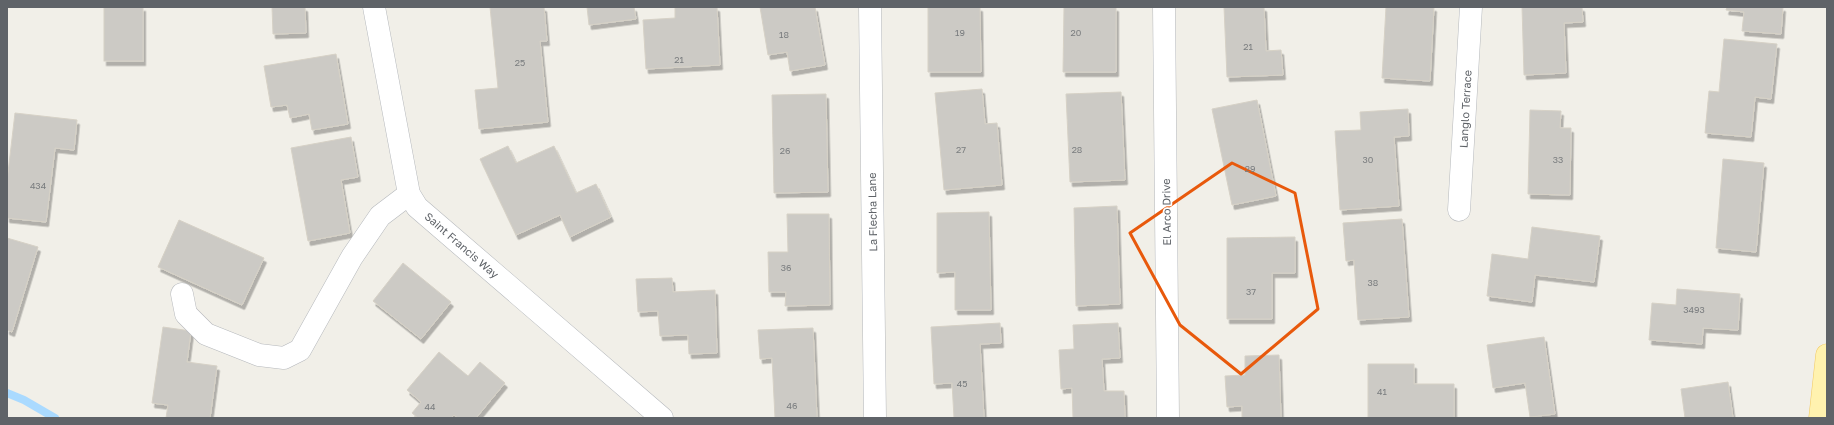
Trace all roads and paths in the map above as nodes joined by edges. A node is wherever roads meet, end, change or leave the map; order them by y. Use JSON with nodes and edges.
{"nodes":[{"id":1,"x":374,"y":7,"type":"edge"},
{"id":2,"x":870,"y":7,"type":"edge"},
{"id":3,"x":1164,"y":7,"type":"edge"},
{"id":4,"x":1471,"y":7,"type":"edge"},
{"id":5,"x":409,"y":194,"type":"junction"},
{"id":6,"x":1459,"y":210,"type":"dead end"},
{"id":7,"x":182,"y":294,"type":"dead end"},
{"id":8,"x":1827,"y":355,"type":"edge"},
{"id":9,"x":662,"y":418,"type":"edge"},
{"id":10,"x":875,"y":418,"type":"edge"},
{"id":11,"x":1168,"y":418,"type":"edge"},
{"id":12,"x":1820,"y":418,"type":"edge"}],
"edges":[{"from":1,"to":5,"type":"street","name":"Saint Francis Way"},
{"from":2,"to":10,"type":"street","name":"La Flecha Lane"},
{"from":3,"to":11,"type":"street","name":"El Arco Drive"},
{"from":4,"to":6,"type":"street","name":"Langlo Terrace"},
{"from":5,"to":7,"type":"street"},
{"from":5,"to":9,"type":"street","name":"Saint Francis Way"},
{"from":8,"to":12,"type":"main road"}]}
